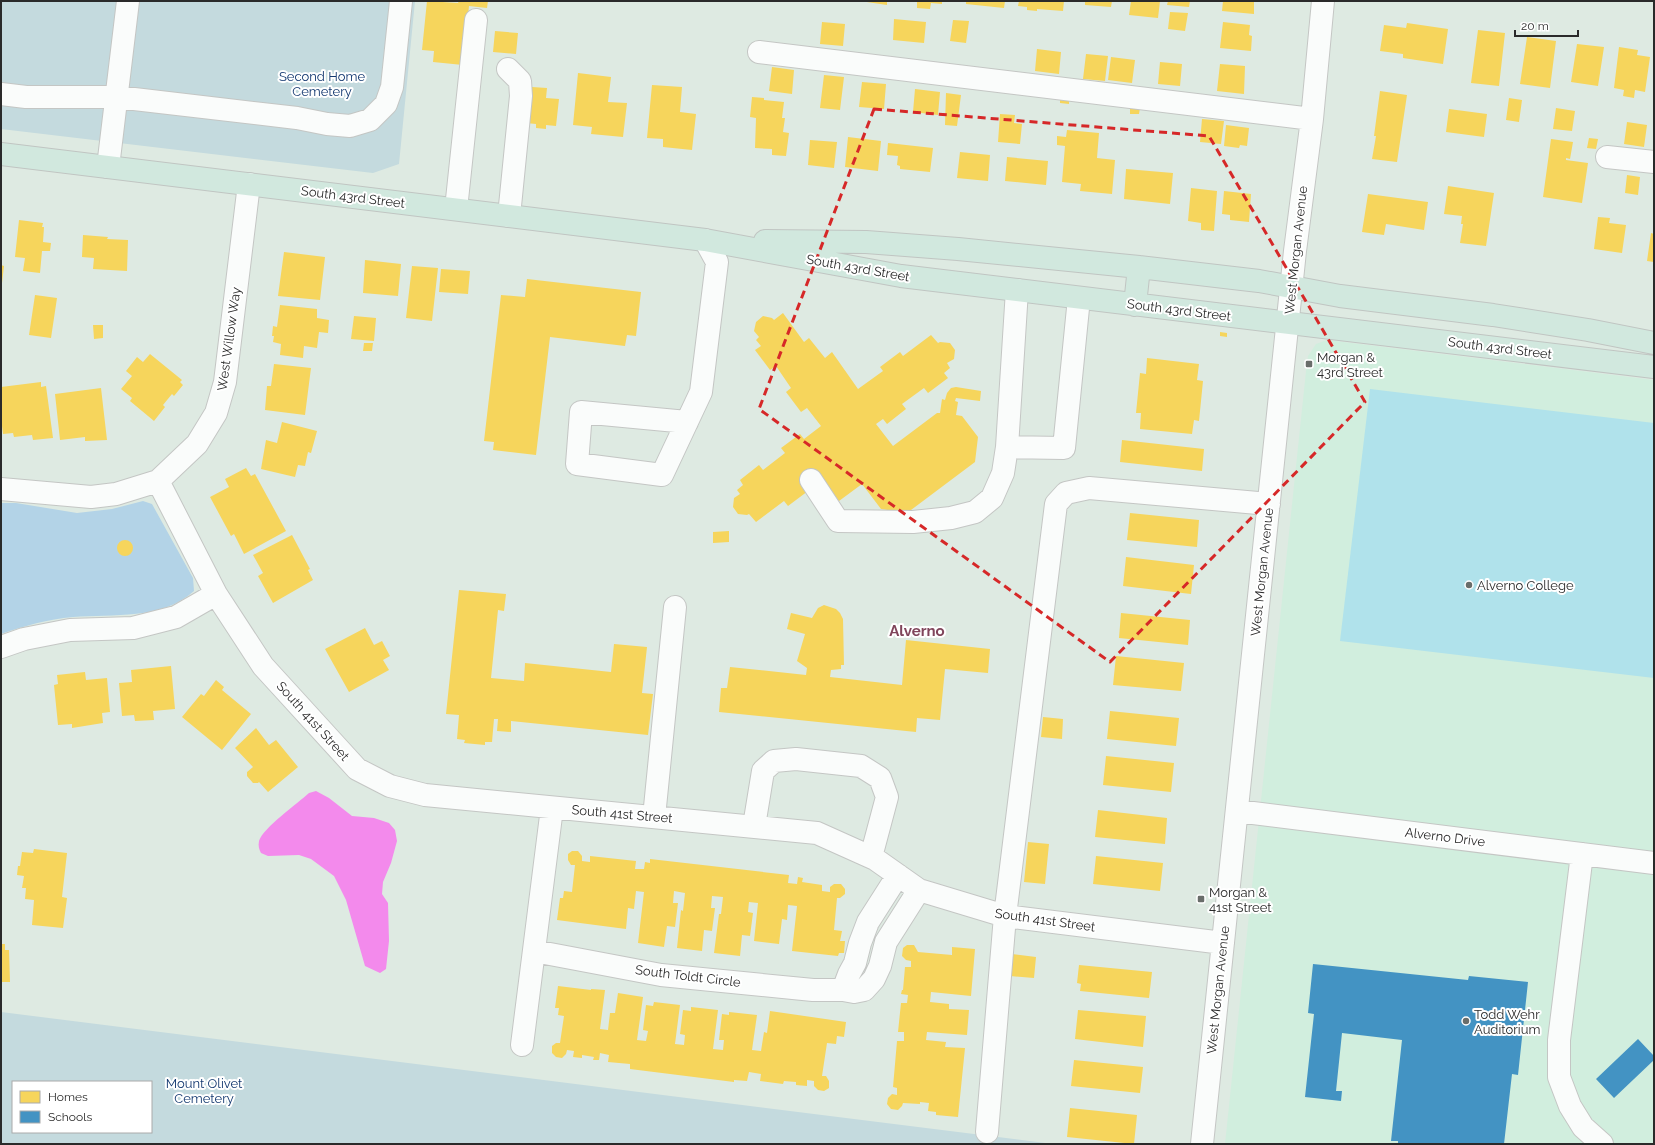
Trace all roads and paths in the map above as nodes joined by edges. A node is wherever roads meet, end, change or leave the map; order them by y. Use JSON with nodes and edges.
{"nodes":[{"id":1,"x":128,"y":1,"type":"edge"},
{"id":2,"x":401,"y":1,"type":"edge"},
{"id":3,"x":1323,"y":1,"type":"edge"},
{"id":4,"x":476,"y":20,"type":"dead end"},
{"id":5,"x":759,"y":52,"type":"dead end"},
{"id":6,"x":508,"y":69,"type":"dead end"},
{"id":7,"x":1,"y":94,"type":"edge"},
{"id":8,"x":117,"y":97,"type":"junction"},
{"id":9,"x":1312,"y":119,"type":"junction"},
{"id":10,"x":1,"y":154,"type":"edge"},
{"id":11,"x":1607,"y":157,"type":"dead end"},
{"id":12,"x":1654,"y":162,"type":"edge"},
{"id":13,"x":108,"y":167,"type":"junction"},
{"id":14,"x":249,"y":184,"type":"junction"},
{"id":15,"x":456,"y":209,"type":"junction"},
{"id":16,"x":509,"y":216,"type":"junction"},
{"id":17,"x":705,"y":240,"type":"junction"},
{"id":18,"x":1139,"y":267,"type":"junction"},
{"id":19,"x":1292,"y":287,"type":"junction"},
{"id":20,"x":1017,"y":290,"type":"junction"},
{"id":21,"x":1079,"y":298,"type":"junction"},
{"id":22,"x":1135,"y":305,"type":"junction"},
{"id":23,"x":1288,"y":324,"type":"junction"},
{"id":24,"x":1654,"y":343,"type":"edge"},
{"id":25,"x":1654,"y":367,"type":"edge"},
{"id":26,"x":687,"y":422,"type":"junction"},
{"id":27,"x":1007,"y":447,"type":"junction"},
{"id":28,"x":811,"y":480,"type":"dead end"},
{"id":29,"x":158,"y":481,"type":"junction"},
{"id":30,"x":1,"y":489,"type":"edge"},
{"id":31,"x":1269,"y":504,"type":"junction"},
{"id":32,"x":216,"y":594,"type":"junction"},
{"id":33,"x":675,"y":607,"type":"dead end"},
{"id":34,"x":1,"y":646,"type":"edge"},
{"id":35,"x":552,"y":808,"type":"junction"},
{"id":36,"x":1237,"y":811,"type":"junction"},
{"id":37,"x":654,"y":817,"type":"junction"},
{"id":38,"x":754,"y":826,"type":"junction"},
{"id":39,"x":1582,"y":854,"type":"junction"},
{"id":40,"x":871,"y":857,"type":"junction"},
{"id":41,"x":1654,"y":863,"type":"edge"},
{"id":42,"x":898,"y":875,"type":"junction"},
{"id":43,"x":919,"y":890,"type":"junction"},
{"id":44,"x":1005,"y":916,"type":"junction"},
{"id":45,"x":1223,"y":943,"type":"junction"},
{"id":46,"x":534,"y":951,"type":"junction"},
{"id":47,"x":843,"y":990,"type":"junction"},
{"id":48,"x":522,"y":1045,"type":"dead end"},
{"id":49,"x":987,"y":1132,"type":"dead end"},
{"id":50,"x":1202,"y":1144,"type":"edge"},
{"id":51,"x":1602,"y":1144,"type":"edge"}],
"edges":[{"from":1,"to":8,"type":"street"},
{"from":2,"to":8,"type":"street"},
{"from":3,"to":9,"type":"street","name":"West Morgan Avenue"},
{"from":4,"to":15,"type":"street"},
{"from":5,"to":9,"type":"street"},
{"from":6,"to":16,"type":"street"},
{"from":7,"to":8,"type":"street"},
{"from":8,"to":13,"type":"street"},
{"from":9,"to":19,"type":"street","name":"West Morgan Avenue"},
{"from":10,"to":13,"type":"main road","name":"South 43rd Street"},
{"from":11,"to":12,"type":"street"},
{"from":13,"to":14,"type":"main road","name":"South 43rd Street"},
{"from":14,"to":15,"type":"main road","name":"South 43rd Street"},
{"from":14,"to":29,"type":"street","name":"West Willow Way"},
{"from":15,"to":16,"type":"main road","name":"South 43rd Street"},
{"from":16,"to":17,"type":"main road","name":"South 43rd Street"},
{"from":17,"to":18,"type":"main road","name":"South 43rd Street"},
{"from":17,"to":20,"type":"main road","name":"South 43rd Street"},
{"from":17,"to":26,"type":"street"},
{"from":18,"to":19,"type":"main road","name":"South 43rd Street"},
{"from":18,"to":22,"type":"main road"},
{"from":19,"to":23,"type":"street","name":"West Morgan Avenue"},
{"from":19,"to":24,"type":"main road","name":"South 43rd Street"},
{"from":20,"to":21,"type":"main road","name":"South 43rd Street"},
{"from":20,"to":27,"type":"street"},
{"from":21,"to":22,"type":"main road","name":"South 43rd Street"},
{"from":21,"to":27,"type":"street"},
{"from":22,"to":23,"type":"main road","name":"South 43rd Street"},
{"from":23,"to":25,"type":"main road","name":"South 43rd Street"},
{"from":23,"to":31,"type":"street","name":"West Morgan Avenue"},
{"from":26,"to":26,"type":"street"},
{"from":27,"to":28,"type":"street"},
{"from":29,"to":30,"type":"street","name":"West Willow Way"},
{"from":29,"to":32,"type":"street","name":"South 41st Street"},
{"from":31,"to":36,"type":"street","name":"West Morgan Avenue"},
{"from":31,"to":44,"type":"street"},
{"from":32,"to":34,"type":"street"},
{"from":32,"to":35,"type":"street","name":"South 41st Street"},
{"from":33,"to":37,"type":"street"},
{"from":35,"to":37,"type":"street","name":"South 41st Street"},
{"from":35,"to":46,"type":"street"},
{"from":36,"to":39,"type":"street","name":"Alverno Drive"},
{"from":36,"to":45,"type":"street","name":"West Morgan Avenue"},
{"from":37,"to":38,"type":"street","name":"South 41st Street"},
{"from":38,"to":40,"type":"street","name":"South 41st Street"},
{"from":38,"to":40,"type":"street"},
{"from":39,"to":41,"type":"street","name":"Alverno Drive"},
{"from":39,"to":51,"type":"street"},
{"from":40,"to":42,"type":"street","name":"South 41st Street"},
{"from":42,"to":43,"type":"street","name":"South 41st Street"},
{"from":42,"to":47,"type":"street"},
{"from":43,"to":44,"type":"street","name":"South 41st Street"},
{"from":43,"to":47,"type":"street","name":"South Toldt Circle"},
{"from":44,"to":45,"type":"street","name":"South 41st Street"},
{"from":44,"to":49,"type":"street"},
{"from":45,"to":50,"type":"street","name":"West Morgan Avenue"},
{"from":46,"to":47,"type":"street","name":"South Toldt Circle"},
{"from":46,"to":48,"type":"street"}]}
